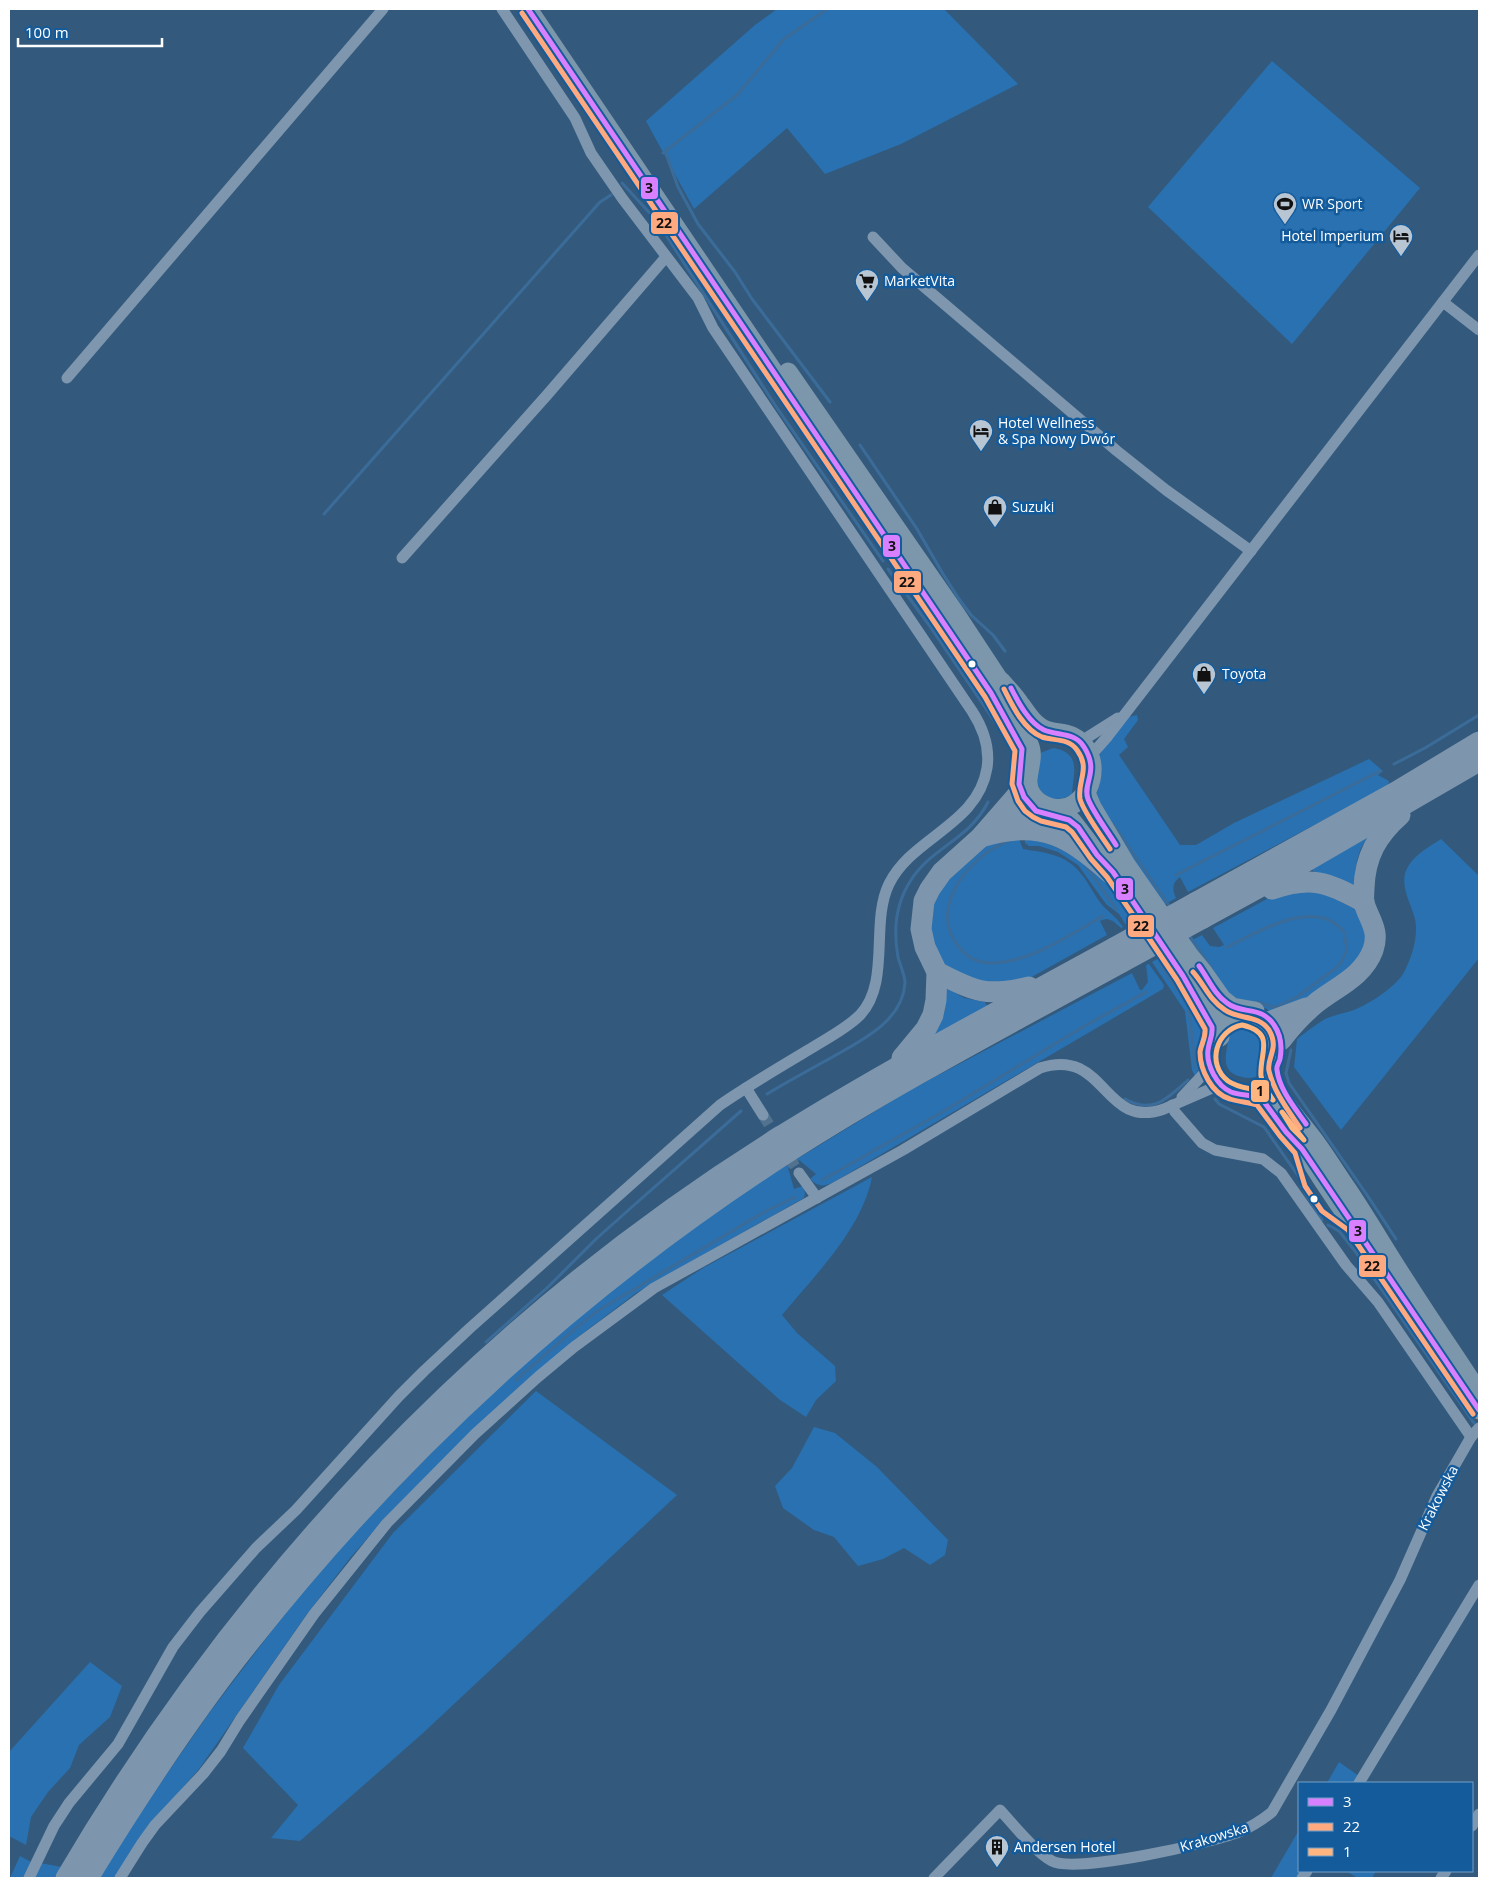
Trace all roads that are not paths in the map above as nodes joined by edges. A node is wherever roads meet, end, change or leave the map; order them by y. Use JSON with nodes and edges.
{"nodes":[{"id":1,"x":383,"y":9,"type":"edge"},
{"id":2,"x":502,"y":9,"type":"edge"},
{"id":3,"x":528,"y":9,"type":"edge"},
{"id":4,"x":540,"y":9,"type":"edge"},
{"id":5,"x":874,"y":237,"type":"dead end"},
{"id":6,"x":1479,"y":255,"type":"edge"},
{"id":7,"x":666,"y":256,"type":"junction"},
{"id":8,"x":721,"y":296,"type":"junction"},
{"id":9,"x":1443,"y":302,"type":"junction"},
{"id":10,"x":703,"y":308,"type":"junction"},
{"id":11,"x":1479,"y":330,"type":"edge"},
{"id":12,"x":67,"y":378,"type":"dead end"},
{"id":13,"x":1251,"y":551,"type":"junction"},
{"id":14,"x":402,"y":558,"type":"dead end"},
{"id":15,"x":996,"y":687,"type":"junction"},
{"id":16,"x":1126,"y":712,"type":"junction"},
{"id":17,"x":1479,"y":742,"type":"edge"},
{"id":18,"x":1075,"y":743,"type":"junction"},
{"id":19,"x":1032,"y":749,"type":"junction"},
{"id":20,"x":1090,"y":759,"type":"junction"},
{"id":21,"x":1479,"y":761,"type":"edge"},
{"id":22,"x":1421,"y":796,"type":"junction"},
{"id":23,"x":1031,"y":800,"type":"junction"},
{"id":24,"x":1078,"y":800,"type":"junction"},
{"id":25,"x":981,"y":836,"type":"junction"},
{"id":26,"x":1119,"y":872,"type":"junction"},
{"id":27,"x":1364,"y":902,"type":"junction"},
{"id":28,"x":1229,"y":903,"type":"junction"},
{"id":29,"x":1199,"y":910,"type":"junction"},
{"id":30,"x":1118,"y":955,"type":"junction"},
{"id":31,"x":1189,"y":955,"type":"junction"},
{"id":32,"x":937,"y":972,"type":"junction"},
{"id":33,"x":1053,"y":981,"type":"junction"},
{"id":34,"x":1315,"y":1004,"type":"junction"},
{"id":35,"x":1265,"y":1022,"type":"junction"},
{"id":36,"x":1222,"y":1027,"type":"junction"},
{"id":37,"x":1281,"y":1040,"type":"junction"},
{"id":38,"x":1210,"y":1068,"type":"junction"},
{"id":39,"x":891,"y":1070,"type":"junction"},
{"id":40,"x":1267,"y":1077,"type":"junction"},
{"id":41,"x":1226,"y":1082,"type":"junction"},
{"id":42,"x":746,"y":1088,"type":"junction"},
{"id":43,"x":1175,"y":1104,"type":"junction"},
{"id":44,"x":763,"y":1115,"type":"tunnel mouth"},
{"id":45,"x":1308,"y":1144,"type":"junction"},
{"id":46,"x":799,"y":1172,"type":"tunnel mouth"},
{"id":47,"x":817,"y":1198,"type":"junction"},
{"id":48,"x":1479,"y":1393,"type":"edge"},
{"id":49,"x":1479,"y":1410,"type":"edge"},
{"id":50,"x":1479,"y":1428,"type":"edge"},
{"id":51,"x":1470,"y":1440,"type":"junction"},
{"id":52,"x":1479,"y":1585,"type":"edge"},
{"id":53,"x":1360,"y":1782,"type":"edge"},
{"id":54,"x":29,"y":1878,"type":"edge"},
{"id":55,"x":66,"y":1878,"type":"edge"},
{"id":56,"x":88,"y":1878,"type":"edge"},
{"id":57,"x":120,"y":1878,"type":"edge"},
{"id":58,"x":934,"y":1878,"type":"edge"}],
"edges":[{"from":1,"to":12,"type":"street"},
{"from":2,"to":7,"type":"street"},
{"from":3,"to":8,"type":"main road"},
{"from":4,"to":15,"type":"main road"},
{"from":5,"to":13,"type":"street"},
{"from":6,"to":9,"type":"street"},
{"from":7,"to":10,"type":"street"},
{"from":7,"to":14,"type":"street"},
{"from":8,"to":10,"type":"street"},
{"from":8,"to":15,"type":"main road"},
{"from":9,"to":11,"type":"street"},
{"from":9,"to":13,"type":"street"},
{"from":10,"to":42,"type":"street"},
{"from":13,"to":16,"type":"street"},
{"from":15,"to":18,"type":"main road"},
{"from":15,"to":19,"type":"main road"},
{"from":16,"to":18,"type":"street"},
{"from":16,"to":20,"type":"street"},
{"from":17,"to":29,"type":"highway"},
{"from":18,"to":19,"type":"main road"},
{"from":18,"to":20,"type":"main road"},
{"from":18,"to":24,"type":"main road"},
{"from":19,"to":23,"type":"main road"},
{"from":20,"to":24,"type":"main road"},
{"from":21,"to":22,"type":"highway"},
{"from":22,"to":27,"type":"highway"},
{"from":22,"to":28,"type":"highway"},
{"from":23,"to":24,"type":"main road"},
{"from":23,"to":25,"type":"highway"},
{"from":23,"to":26,"type":"main road"},
{"from":24,"to":26,"type":"main road"},
{"from":25,"to":26,"type":"highway"},
{"from":25,"to":32,"type":"highway"},
{"from":26,"to":31,"type":"main road"},
{"from":26,"to":36,"type":"main road"},
{"from":27,"to":28,"type":"highway"},
{"from":27,"to":34,"type":"highway"},
{"from":28,"to":29,"type":"highway"},
{"from":29,"to":30,"type":"highway","bridge":true},
{"from":30,"to":33,"type":"highway"},
{"from":30,"to":56,"type":"highway"},
{"from":31,"to":35,"type":"main road"},
{"from":31,"to":36,"type":"main road"},
{"from":32,"to":33,"type":"highway"},
{"from":32,"to":39,"type":"highway"},
{"from":33,"to":39,"type":"highway"},
{"from":34,"to":35,"type":"highway"},
{"from":34,"to":37,"type":"highway"},
{"from":35,"to":36,"type":"main road"},
{"from":35,"to":37,"type":"main road"},
{"from":35,"to":40,"type":"main road"},
{"from":36,"to":38,"type":"main road"},
{"from":36,"to":41,"type":"main road"},
{"from":37,"to":40,"type":"main road"},
{"from":38,"to":41,"type":"main road"},
{"from":38,"to":43,"type":"street"},
{"from":39,"to":55,"type":"highway"},
{"from":40,"to":41,"type":"main road"},
{"from":40,"to":45,"type":"main road"},
{"from":41,"to":43,"type":"street"},
{"from":41,"to":45,"type":"main road"},
{"from":42,"to":44,"type":"street"},
{"from":42,"to":54,"type":"street"},
{"from":43,"to":47,"type":"street"},
{"from":43,"to":51,"type":"street"},
{"from":45,"to":48,"type":"main road"},
{"from":45,"to":49,"type":"main road"},
{"from":46,"to":47,"type":"street"},
{"from":47,"to":57,"type":"street"},
{"from":50,"to":51,"type":"street"},
{"from":51,"to":58,"type":"street","name":"Krakowska"},
{"from":52,"to":53,"type":"street"}]}
